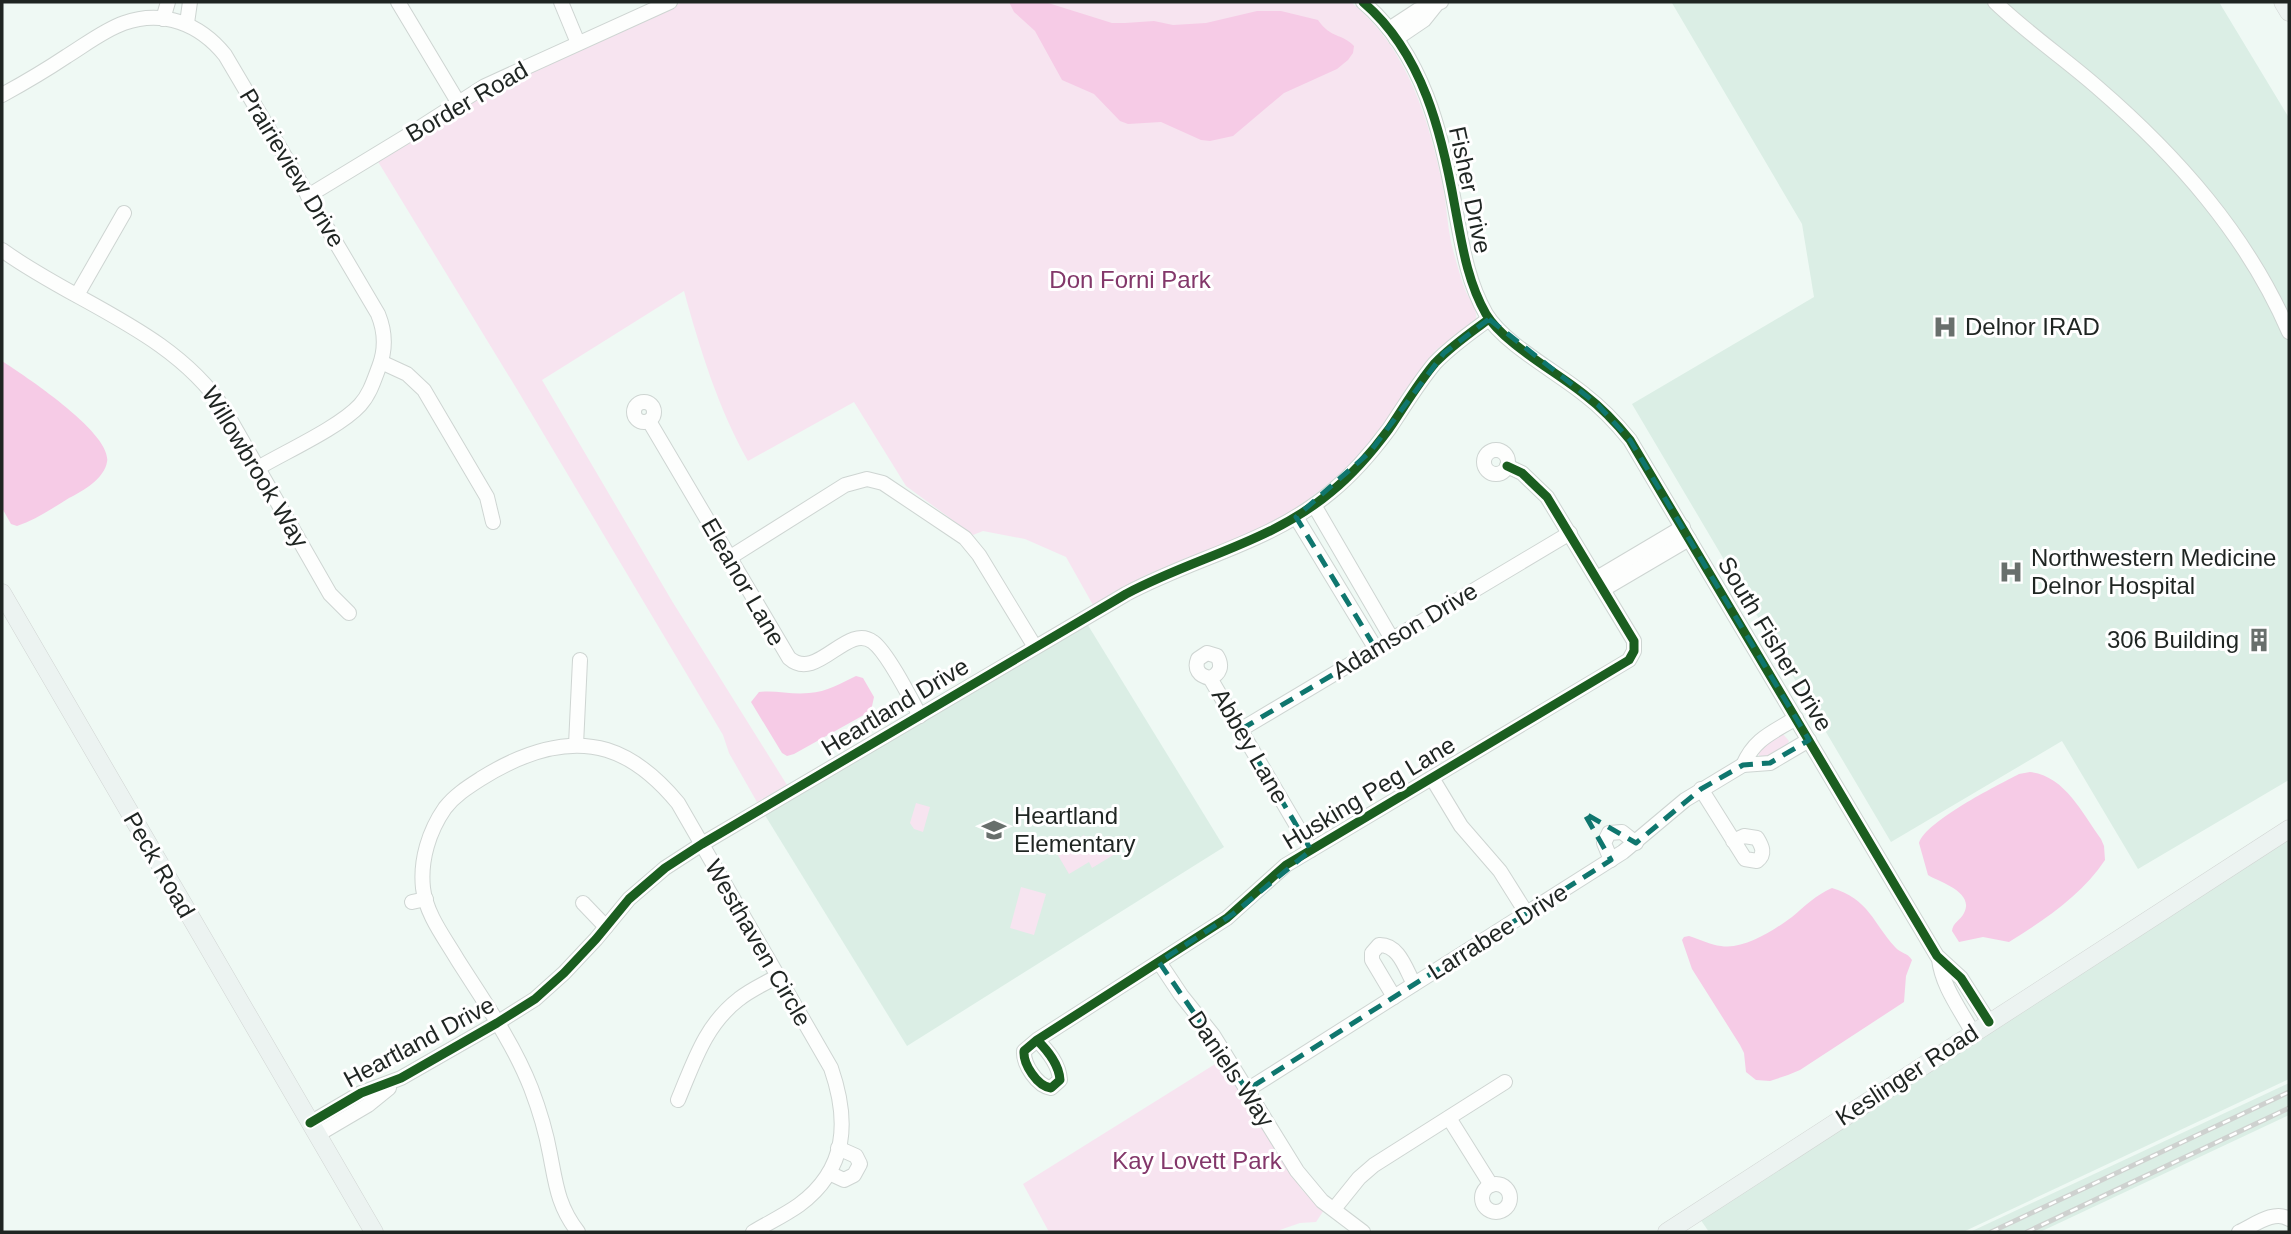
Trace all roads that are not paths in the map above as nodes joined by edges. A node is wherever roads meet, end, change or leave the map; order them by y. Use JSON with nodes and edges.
{"nodes":[{"id":1,"x":168,"y":2,"type":"edge"},
{"id":2,"x":190,"y":2,"type":"edge"},
{"id":3,"x":398,"y":2,"type":"edge"},
{"id":4,"x":561,"y":2,"type":"edge"},
{"id":5,"x":670,"y":2,"type":"edge"},
{"id":6,"x":1363,"y":2,"type":"edge"},
{"id":7,"x":1995,"y":2,"type":"edge"},
{"id":8,"x":2283,"y":2,"type":"edge"},
{"id":9,"x":1438,"y":3,"type":"edge"},
{"id":10,"x":2289,"y":12,"type":"edge"},
{"id":11,"x":163,"y":19,"type":"junction"},
{"id":12,"x":187,"y":23,"type":"junction"},
{"id":13,"x":1392,"y":34,"type":"junction"},
{"id":14,"x":578,"y":43,"type":"junction"},
{"id":15,"x":2,"y":95,"type":"edge"},
{"id":16,"x":458,"y":102,"type":"junction"},
{"id":17,"x":308,"y":196,"type":"junction"},
{"id":18,"x":124,"y":214,"type":"dead end"},
{"id":19,"x":2,"y":250,"type":"edge"},
{"id":20,"x":78,"y":295,"type":"junction"},
{"id":21,"x":1489,"y":319,"type":"junction"},
{"id":22,"x":2289,"y":332,"type":"edge"},
{"id":23,"x":381,"y":362,"type":"junction"},
{"id":24,"x":649,"y":421,"type":"dead end"},
{"id":25,"x":1507,"y":466,"type":"dead end"},
{"id":26,"x":258,"y":468,"type":"junction"},
{"id":27,"x":1314,"y":505,"type":"junction"},
{"id":28,"x":1296,"y":517,"type":"junction"},
{"id":29,"x":493,"y":522,"type":"dead end"},
{"id":30,"x":1570,"y":533,"type":"junction"},
{"id":31,"x":1686,"y":533,"type":"junction"},
{"id":32,"x":730,"y":558,"type":"junction"},
{"id":33,"x":1601,"y":584,"type":"junction"},
{"id":34,"x":2,"y":593,"type":"edge"},
{"id":35,"x":349,"y":613,"type":"dead end"},
{"id":36,"x":1392,"y":639,"type":"junction"},
{"id":37,"x":1035,"y":647,"type":"junction"},
{"id":38,"x":1376,"y":649,"type":"junction"},
{"id":39,"x":580,"y":660,"type":"dead end"},
{"id":40,"x":1210,"y":678,"type":"dead end"},
{"id":41,"x":920,"y":716,"type":"junction"},
{"id":42,"x":1796,"y":718,"type":"junction"},
{"id":43,"x":1240,"y":730,"type":"junction"},
{"id":44,"x":1809,"y":740,"type":"junction"},
{"id":45,"x":576,"y":745,"type":"junction"},
{"id":46,"x":1743,"y":765,"type":"junction"},
{"id":47,"x":1432,"y":778,"type":"junction"},
{"id":48,"x":1702,"y":789,"type":"junction"},
{"id":49,"x":2289,"y":828,"type":"edge"},
{"id":50,"x":1733,"y":841,"type":"dead end"},
{"id":51,"x":1636,"y":843,"type":"junction"},
{"id":52,"x":702,"y":844,"type":"junction"},
{"id":53,"x":1311,"y":850,"type":"junction"},
{"id":54,"x":1611,"y":860,"type":"junction"},
{"id":55,"x":583,"y":904,"type":"dead end"},
{"id":56,"x":1527,"y":914,"type":"junction"},
{"id":57,"x":606,"y":927,"type":"junction"},
{"id":58,"x":1938,"y":957,"type":"junction"},
{"id":59,"x":1159,"y":962,"type":"junction"},
{"id":60,"x":776,"y":977,"type":"junction"},
{"id":61,"x":1414,"y":984,"type":"junction"},
{"id":62,"x":1394,"y":997,"type":"junction"},
{"id":63,"x":1989,"y":1022,"type":"junction"},
{"id":64,"x":497,"y":1024,"type":"junction"},
{"id":65,"x":1973,"y":1032,"type":"junction"},
{"id":66,"x":1037,"y":1040,"type":"dead end"},
{"id":67,"x":1505,"y":1082,"type":"dead end"},
{"id":68,"x":1247,"y":1090,"type":"junction"},
{"id":69,"x":678,"y":1100,"type":"dead end"},
{"id":70,"x":1449,"y":1118,"type":"junction"},
{"id":71,"x":314,"y":1129,"type":"junction"},
{"id":72,"x":838,"y":1148,"type":"junction"},
{"id":73,"x":829,"y":1173,"type":"junction"},
{"id":74,"x":1491,"y":1185,"type":"dead end"},
{"id":75,"x":1335,"y":1209,"type":"junction"},
{"id":76,"x":2289,"y":1219,"type":"edge"},
{"id":77,"x":374,"y":1232,"type":"edge"},
{"id":78,"x":578,"y":1232,"type":"edge"},
{"id":79,"x":752,"y":1232,"type":"edge"},
{"id":80,"x":1363,"y":1232,"type":"edge"},
{"id":81,"x":1667,"y":1232,"type":"edge"},
{"id":82,"x":2239,"y":1232,"type":"edge"}],
"edges":[{"from":1,"to":11,"type":"street"},
{"from":2,"to":12,"type":"street"},
{"from":3,"to":16,"type":"street"},
{"from":4,"to":14,"type":"street"},
{"from":5,"to":14,"type":"street","name":"Border Road"},
{"from":6,"to":13,"type":"street","name":"Fisher Drive"},
{"from":7,"to":22,"type":"street"},
{"from":8,"to":10,"type":"main road"},
{"from":9,"to":13,"type":"street"},
{"from":11,"to":12,"type":"street","name":"Prairieview Drive"},
{"from":11,"to":15,"type":"street","name":"Prairieview Drive"},
{"from":12,"to":17,"type":"street","name":"Prairieview Drive"},
{"from":13,"to":21,"type":"street","name":"Fisher Drive"},
{"from":14,"to":16,"type":"street","name":"Border Road"},
{"from":16,"to":17,"type":"street","name":"Border Road"},
{"from":17,"to":23,"type":"street","name":"Prairieview Drive"},
{"from":18,"to":20,"type":"street"},
{"from":19,"to":20,"type":"street","name":"Willowbrook Way"},
{"from":20,"to":26,"type":"street","name":"Willowbrook Way"},
{"from":21,"to":27,"type":"street","name":"Heartland Drive"},
{"from":21,"to":31,"type":"street","name":"South Fisher Drive"},
{"from":23,"to":26,"type":"street","name":"Prairieview Drive"},
{"from":23,"to":29,"type":"street"},
{"from":24,"to":32,"type":"street","name":"Eleanor Lane"},
{"from":25,"to":30,"type":"street","name":"Husking Peg Lane"},
{"from":26,"to":35,"type":"street","name":"Willowbrook Way"},
{"from":27,"to":28,"type":"street","name":"Heartland Drive"},
{"from":27,"to":36,"type":"street"},
{"from":28,"to":37,"type":"street","name":"Heartland Drive"},
{"from":28,"to":38,"type":"street"},
{"from":30,"to":33,"type":"street","name":"Husking Peg Lane"},
{"from":30,"to":36,"type":"street","name":"Adamson Drive"},
{"from":31,"to":33,"type":"street"},
{"from":31,"to":42,"type":"street","name":"South Fisher Drive"},
{"from":32,"to":37,"type":"street"},
{"from":32,"to":41,"type":"street","name":"Eleanor Lane"},
{"from":33,"to":47,"type":"street","name":"Husking Peg Lane"},
{"from":34,"to":71,"type":"main road","name":"Peck Road"},
{"from":36,"to":38,"type":"street","name":"Adamson Drive"},
{"from":37,"to":41,"type":"street","name":"Heartland Drive"},
{"from":38,"to":43,"type":"street","name":"Adamson Drive"},
{"from":39,"to":45,"type":"street"},
{"from":40,"to":43,"type":"street","name":"Abbey Lane"},
{"from":41,"to":52,"type":"street","name":"Heartland Drive"},
{"from":42,"to":44,"type":"street","name":"South Fisher Drive"},
{"from":42,"to":46,"type":"street","name":"Larrabee Drive"},
{"from":43,"to":53,"type":"street","name":"Abbey Lane"},
{"from":44,"to":46,"type":"street","name":"Larrabee Drive"},
{"from":44,"to":58,"type":"street","name":"South Fisher Drive"},
{"from":45,"to":52,"type":"street","name":"Westhaven Circle"},
{"from":45,"to":64,"type":"street","name":"Westhaven Circle"},
{"from":46,"to":48,"type":"street","name":"Larrabee Drive"},
{"from":47,"to":53,"type":"street","name":"Husking Peg Lane"},
{"from":47,"to":56,"type":"street"},
{"from":48,"to":50,"type":"street"},
{"from":48,"to":51,"type":"street","name":"Larrabee Drive"},
{"from":49,"to":63,"type":"main road","name":"Keslinger Road"},
{"from":51,"to":54,"type":"street","name":"Larrabee Drive"},
{"from":51,"to":54,"type":"street"},
{"from":52,"to":57,"type":"street","name":"Heartland Drive"},
{"from":52,"to":60,"type":"street","name":"Westhaven Circle"},
{"from":53,"to":59,"type":"street","name":"Husking Peg Lane"},
{"from":54,"to":56,"type":"street","name":"Larrabee Drive"},
{"from":55,"to":57,"type":"street"},
{"from":56,"to":61,"type":"street","name":"Larrabee Drive"},
{"from":57,"to":64,"type":"street","name":"Heartland Drive"},
{"from":58,"to":63,"type":"street","name":"South Fisher Drive"},
{"from":58,"to":65,"type":"street","name":"South Fisher Drive"},
{"from":59,"to":66,"type":"street","name":"Husking Peg Lane"},
{"from":59,"to":68,"type":"street","name":"Daniels Way"},
{"from":60,"to":69,"type":"street"},
{"from":60,"to":72,"type":"street","name":"Westhaven Circle"},
{"from":61,"to":62,"type":"street","name":"Larrabee Drive"},
{"from":61,"to":62,"type":"street"},
{"from":62,"to":68,"type":"street","name":"Larrabee Drive"},
{"from":63,"to":65,"type":"main road","name":"Keslinger Road"},
{"from":64,"to":71,"type":"street","name":"Heartland Drive"},
{"from":64,"to":78,"type":"street","name":"Westhaven Circle"},
{"from":65,"to":81,"type":"main road","name":"Keslinger Road"},
{"from":67,"to":70,"type":"street"},
{"from":68,"to":75,"type":"street","name":"Daniels Way"},
{"from":70,"to":74,"type":"street"},
{"from":70,"to":75,"type":"street"},
{"from":71,"to":77,"type":"main road","name":"Peck Road"},
{"from":72,"to":73,"type":"street","name":"Westhaven Circle"},
{"from":72,"to":73,"type":"street"},
{"from":73,"to":79,"type":"street","name":"Westhaven Circle"},
{"from":75,"to":80,"type":"street","name":"Daniels Way"},
{"from":76,"to":82,"type":"street"}]}
